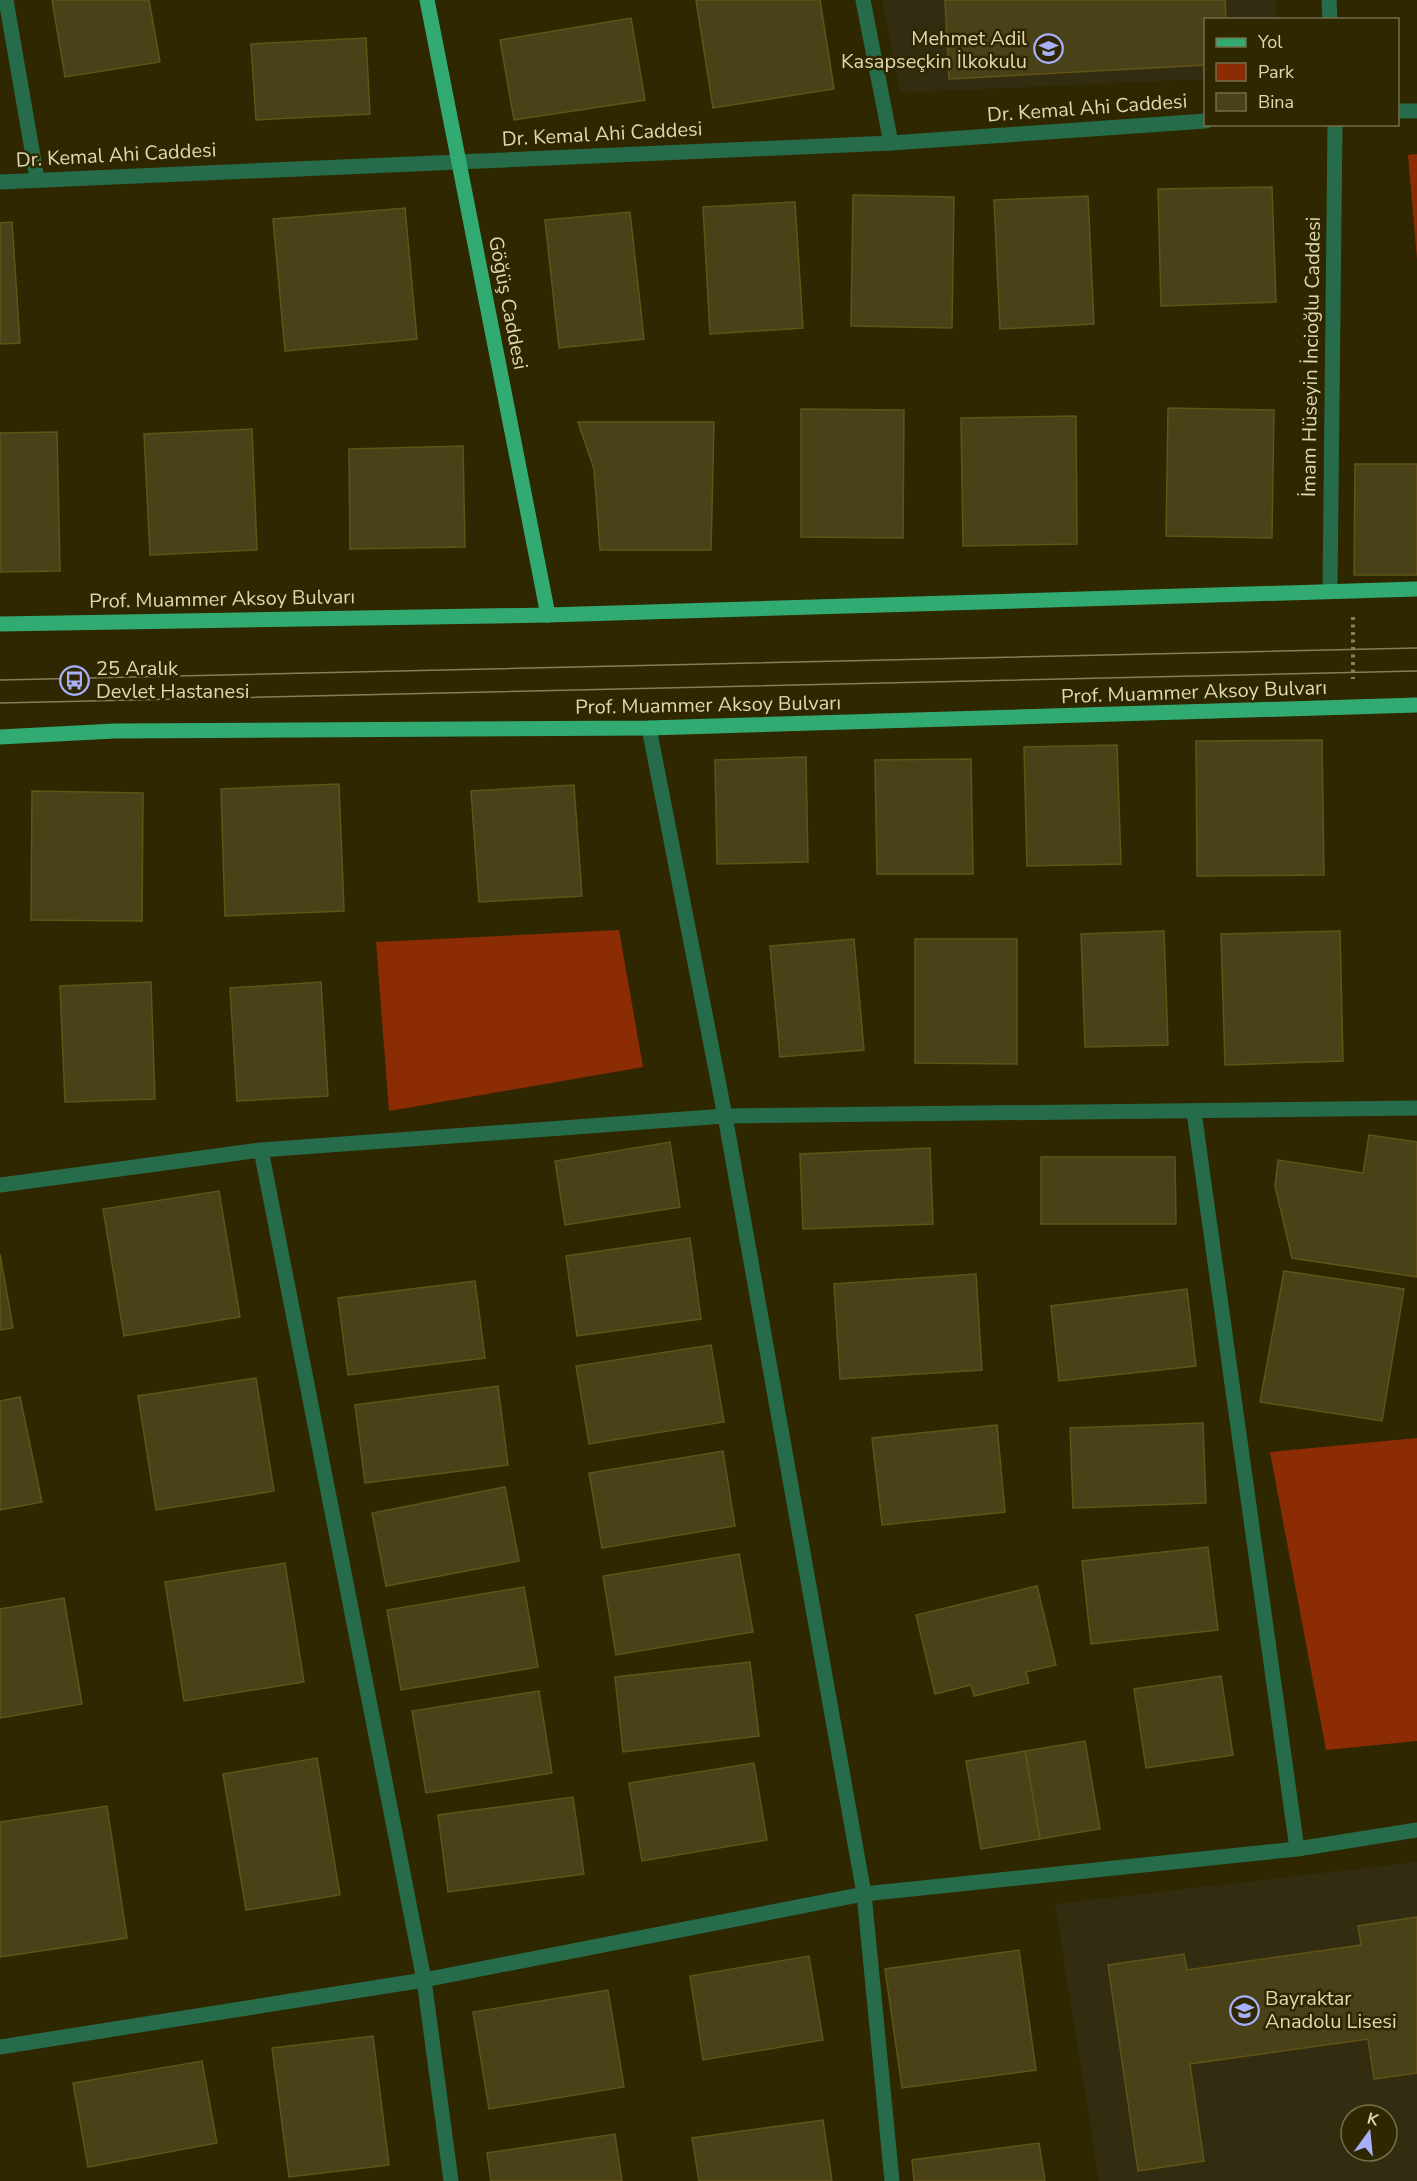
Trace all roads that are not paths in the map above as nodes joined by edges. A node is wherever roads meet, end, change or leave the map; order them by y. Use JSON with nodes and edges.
{"nodes":[{"id":1,"x":6,"y":0,"type":"edge"},
{"id":2,"x":427,"y":0,"type":"edge"},
{"id":3,"x":863,"y":0,"type":"edge"},
{"id":4,"x":1329,"y":0,"type":"edge"},
{"id":5,"x":1330,"y":18,"type":"edge"},
{"id":6,"x":1399,"y":111,"type":"edge"},
{"id":7,"x":1417,"y":111,"type":"edge"},
{"id":8,"x":1204,"y":121,"type":"edge"},
{"id":9,"x":1335,"y":126,"type":"edge"},
{"id":10,"x":891,"y":142,"type":"junction"},
{"id":11,"x":459,"y":162,"type":"junction"},
{"id":12,"x":38,"y":179,"type":"junction"},
{"id":13,"x":0,"y":182,"type":"edge"},
{"id":14,"x":1417,"y":589,"type":"edge"},
{"id":15,"x":1330,"y":590,"type":"junction"},
{"id":16,"x":548,"y":615,"type":"junction"},
{"id":17,"x":0,"y":624,"type":"edge"},
{"id":18,"x":1417,"y":707,"type":"edge"},
{"id":19,"x":649,"y":728,"type":"junction"},
{"id":20,"x":0,"y":737,"type":"edge"},
{"id":21,"x":1417,"y":1108,"type":"edge"},
{"id":22,"x":1194,"y":1112,"type":"junction"},
{"id":23,"x":725,"y":1116,"type":"junction"},
{"id":24,"x":261,"y":1150,"type":"junction"},
{"id":25,"x":0,"y":1185,"type":"edge"},
{"id":26,"x":1417,"y":1830,"type":"edge"},
{"id":27,"x":1297,"y":1849,"type":"junction"},
{"id":28,"x":864,"y":1894,"type":"junction"},
{"id":29,"x":424,"y":1980,"type":"junction"},
{"id":30,"x":0,"y":2047,"type":"edge"},
{"id":31,"x":452,"y":2181,"type":"edge"},
{"id":32,"x":892,"y":2181,"type":"edge"}],
"edges":[{"from":1,"to":12,"type":"street"},
{"from":2,"to":11,"type":"main road","name":"Göğüş Caddesi"},
{"from":3,"to":10,"type":"street"},
{"from":4,"to":5,"type":"street"},
{"from":6,"to":7,"type":"street"},
{"from":8,"to":10,"type":"street","name":"Dr. Kemal Ahi Caddesi"},
{"from":9,"to":15,"type":"street","name":"İmam Hüseyin İncioğlu Caddesi"},
{"from":10,"to":11,"type":"street","name":"Dr. Kemal Ahi Caddesi"},
{"from":11,"to":12,"type":"street","name":"Dr. Kemal Ahi Caddesi"},
{"from":11,"to":16,"type":"main road","name":"Göğüş Caddesi"},
{"from":12,"to":13,"type":"street","name":"Dr. Kemal Ahi Caddesi"},
{"from":14,"to":15,"type":"main road","name":"Prof. Muammer Aksoy Bulvarı"},
{"from":15,"to":16,"type":"main road","name":"Prof. Muammer Aksoy Bulvarı"},
{"from":16,"to":17,"type":"main road","name":"Prof. Muammer Aksoy Bulvarı"},
{"from":18,"to":19,"type":"main road","name":"Prof. Muammer Aksoy Bulvarı"},
{"from":19,"to":20,"type":"main road","name":"Prof. Muammer Aksoy Bulvarı"},
{"from":19,"to":23,"type":"street"},
{"from":21,"to":22,"type":"street"},
{"from":22,"to":23,"type":"street"},
{"from":22,"to":27,"type":"street"},
{"from":23,"to":24,"type":"street"},
{"from":23,"to":28,"type":"street"},
{"from":24,"to":25,"type":"street"},
{"from":24,"to":29,"type":"street"},
{"from":26,"to":27,"type":"street"},
{"from":27,"to":28,"type":"street"},
{"from":28,"to":29,"type":"street"},
{"from":28,"to":32,"type":"street"},
{"from":29,"to":30,"type":"street"},
{"from":29,"to":31,"type":"street"}]}
